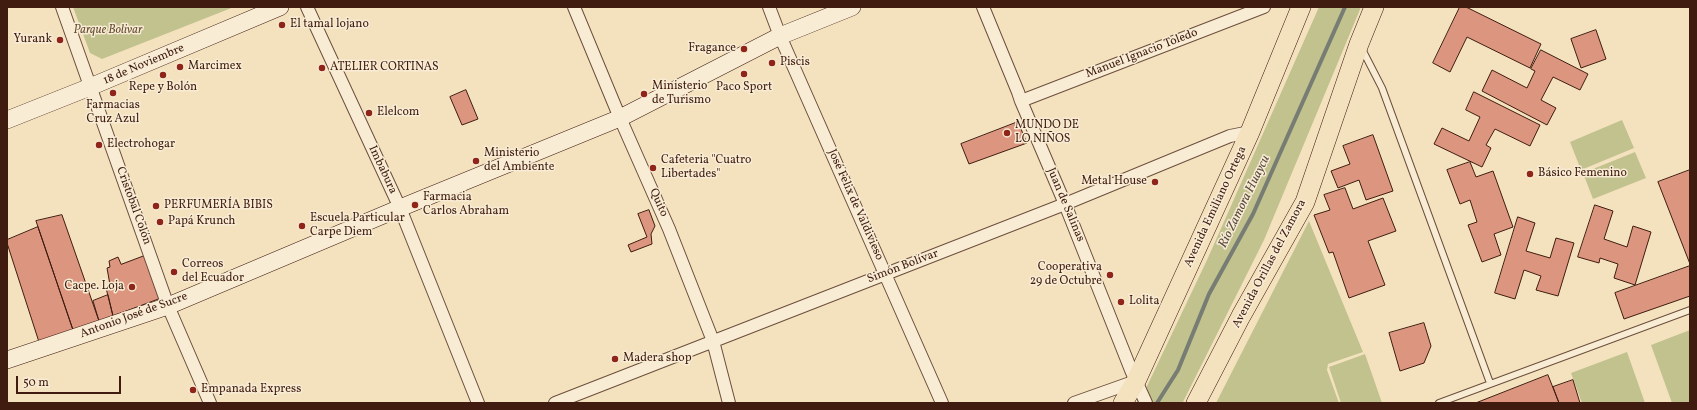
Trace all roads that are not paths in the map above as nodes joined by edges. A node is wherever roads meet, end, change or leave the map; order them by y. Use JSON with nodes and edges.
{"nodes":[{"id":1,"x":62,"y":7,"type":"edge"},
{"id":2,"x":280,"y":7,"type":"edge"},
{"id":3,"x":307,"y":7,"type":"edge"},
{"id":4,"x":574,"y":7,"type":"edge"},
{"id":5,"x":769,"y":7,"type":"edge"},
{"id":6,"x":852,"y":7,"type":"edge"},
{"id":7,"x":983,"y":7,"type":"edge"},
{"id":8,"x":1264,"y":7,"type":"edge"},
{"id":9,"x":1301,"y":7,"type":"edge"},
{"id":10,"x":1374,"y":7,"type":"edge"},
{"id":11,"x":780,"y":36,"type":"junction"},
{"id":12,"x":1359,"y":44,"type":"junction"},
{"id":13,"x":90,"y":87,"type":"junction"},
{"id":14,"x":1020,"y":101,"type":"junction"},
{"id":15,"x":620,"y":118,"type":"junction"},
{"id":16,"x":7,"y":120,"type":"edge"},
{"id":17,"x":1250,"y":132,"type":"junction"},
{"id":18,"x":1065,"y":204,"type":"junction"},
{"id":19,"x":400,"y":208,"type":"junction"},
{"id":20,"x":885,"y":274,"type":"junction"},
{"id":21,"x":168,"y":306,"type":"junction"},
{"id":22,"x":1690,"y":310,"type":"edge"},
{"id":23,"x":713,"y":341,"type":"junction"},
{"id":24,"x":7,"y":360,"type":"edge"},
{"id":25,"x":1136,"y":381,"type":"junction"},
{"id":26,"x":1490,"y":383,"type":"junction"},
{"id":27,"x":210,"y":403,"type":"edge"},
{"id":28,"x":478,"y":403,"type":"edge"},
{"id":29,"x":555,"y":403,"type":"edge"},
{"id":30,"x":729,"y":403,"type":"edge"},
{"id":31,"x":942,"y":403,"type":"edge"},
{"id":32,"x":1074,"y":403,"type":"edge"},
{"id":33,"x":1123,"y":403,"type":"edge"},
{"id":34,"x":1146,"y":403,"type":"edge"},
{"id":35,"x":1196,"y":403,"type":"edge"},
{"id":36,"x":1439,"y":403,"type":"edge"}],
"edges":[{"from":1,"to":13,"type":"street","name":"Cristobal Colón"},
{"from":2,"to":13,"type":"street","name":"18 de Noviembre"},
{"from":3,"to":19,"type":"street","name":"Imbabura"},
{"from":4,"to":15,"type":"street","name":"Quito"},
{"from":5,"to":11,"type":"street","name":"José Felix de Valdivieso"},
{"from":6,"to":11,"type":"street","name":"Antonio José de Sucre"},
{"from":7,"to":14,"type":"street","name":"Juan de Salinas"},
{"from":8,"to":14,"type":"street","name":"Manuel Ignacio Toledo"},
{"from":9,"to":17,"type":"main road","name":"Avenida Emiliano Ortega"},
{"from":10,"to":12,"type":"main road","name":"Avenida Orillas del Zamora"},
{"from":11,"to":15,"type":"street","name":"Antonio José de Sucre"},
{"from":11,"to":20,"type":"street","name":"José Felix de Valdivieso"},
{"from":12,"to":26,"type":"lane"},
{"from":12,"to":35,"type":"main road","name":"Avenida Orillas del Zamora"},
{"from":13,"to":16,"type":"street","name":"18 de Noviembre"},
{"from":13,"to":21,"type":"street","name":"Cristobal Colón"},
{"from":14,"to":18,"type":"street","name":"Juan de Salinas"},
{"from":15,"to":19,"type":"street","name":"Antonio José de Sucre"},
{"from":15,"to":23,"type":"street","name":"Quito"},
{"from":17,"to":18,"type":"street","name":"Simón Bolívar"},
{"from":17,"to":25,"type":"main road","name":"Avenida Emiliano Ortega"},
{"from":18,"to":20,"type":"street","name":"Simón Bolívar"},
{"from":18,"to":25,"type":"street","name":"Juan de Salinas"},
{"from":19,"to":21,"type":"street","name":"Antonio José de Sucre"},
{"from":19,"to":28,"type":"street","name":"Imbabura"},
{"from":20,"to":23,"type":"street","name":"Simón Bolívar"},
{"from":20,"to":31,"type":"street","name":"José Felix de Valdivieso"},
{"from":21,"to":24,"type":"street","name":"Antonio José de Sucre"},
{"from":21,"to":27,"type":"street","name":"Cristobal Colón"},
{"from":22,"to":26,"type":"lane"},
{"from":23,"to":29,"type":"street","name":"Simón Bolívar"},
{"from":23,"to":30,"type":"street","name":"Quito"},
{"from":25,"to":32,"type":"street"},
{"from":25,"to":33,"type":"main road","name":"Avenida Emiliano Ortega"},
{"from":25,"to":34,"type":"street","name":"Juan de Salinas"},
{"from":26,"to":36,"type":"lane"}]}
